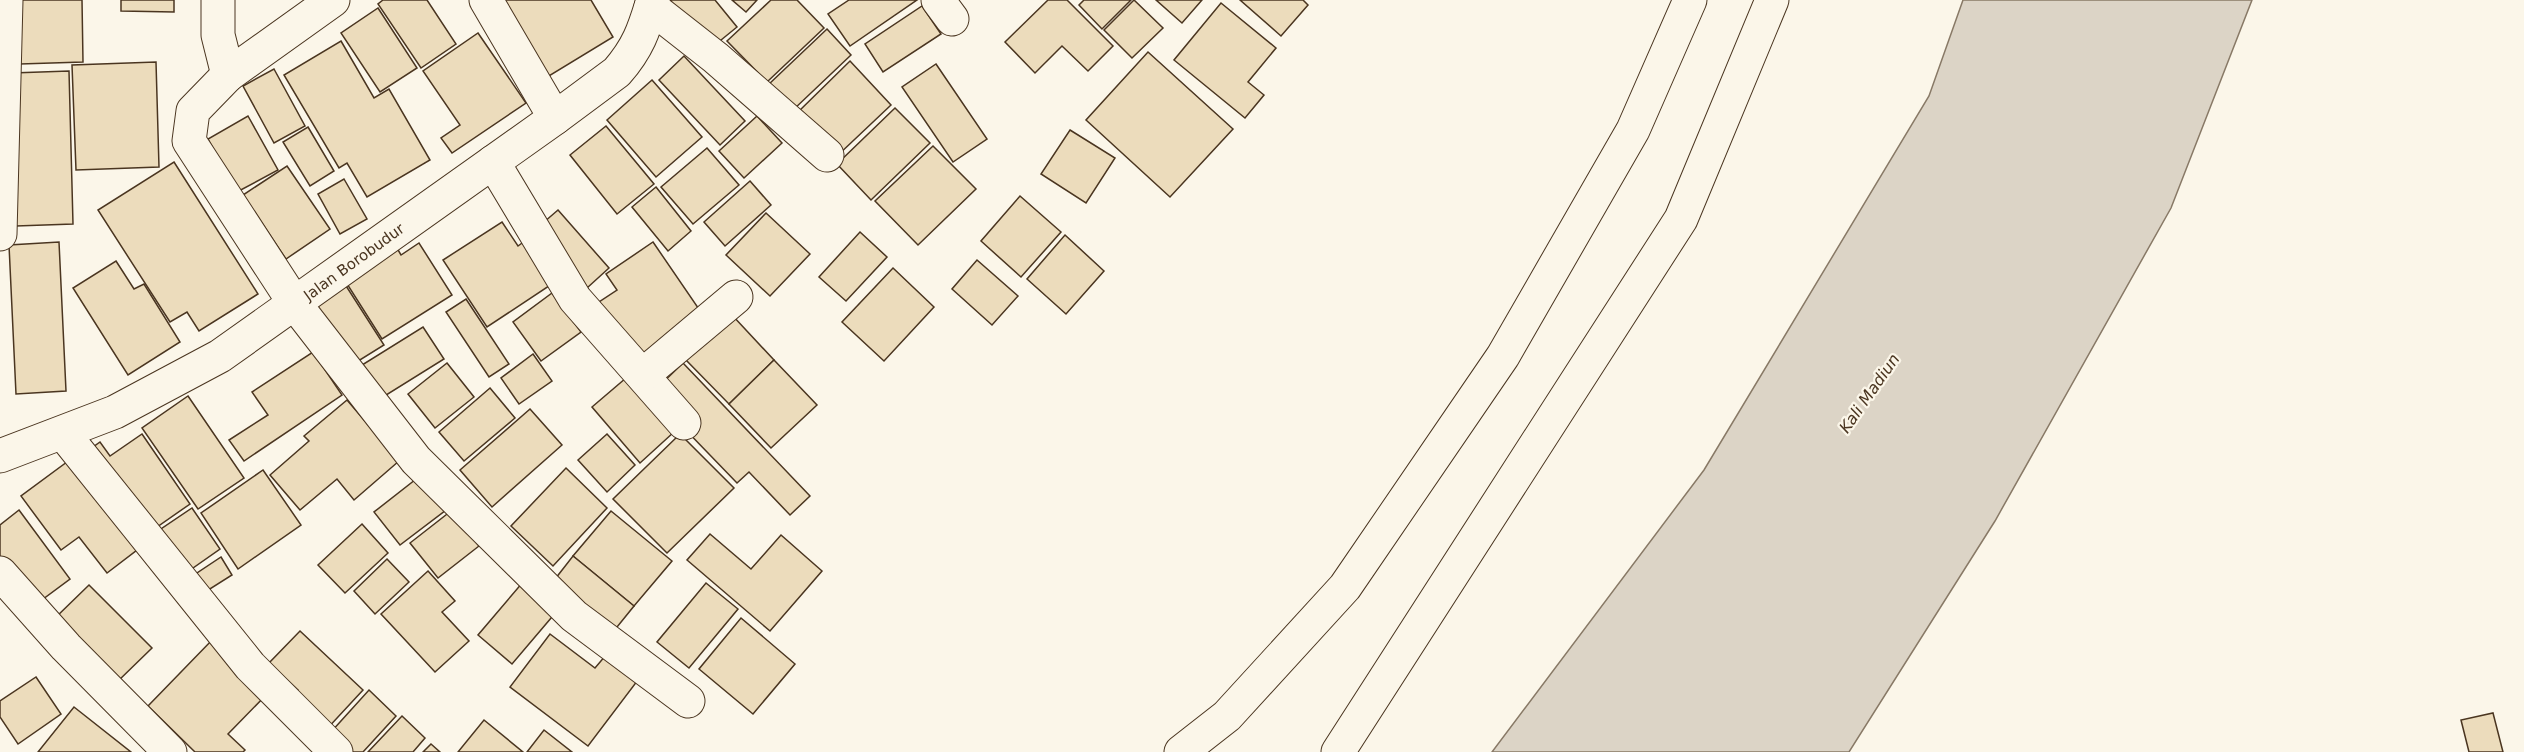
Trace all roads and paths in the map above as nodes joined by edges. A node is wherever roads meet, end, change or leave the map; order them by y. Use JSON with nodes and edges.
{"nodes":[{"id":1,"x":6,"y":0,"type":"edge"},
{"id":2,"x":218,"y":0,"type":"edge"},
{"id":3,"x":333,"y":0,"type":"edge"},
{"id":4,"x":486,"y":0,"type":"edge"},
{"id":5,"x":1690,"y":0,"type":"edge"},
{"id":6,"x":1772,"y":0,"type":"edge"},
{"id":7,"x":652,"y":4,"type":"edge"},
{"id":8,"x":228,"y":75,"type":"junction"},
{"id":9,"x":555,"y":118,"type":"junction"},
{"id":10,"x":827,"y":155,"type":"dead end"},
{"id":11,"x":493,"y":162,"type":"junction"},
{"id":12,"x":0,"y":234,"type":"edge"},
{"id":13,"x":736,"y":297,"type":"dead end"},
{"id":14,"x":296,"y":304,"type":"junction"},
{"id":15,"x":643,"y":375,"type":"junction"},
{"id":16,"x":684,"y":423,"type":"dead end"},
{"id":17,"x":63,"y":433,"type":"junction"},
{"id":18,"x":0,"y":456,"type":"edge"},
{"id":19,"x":0,"y":573,"type":"edge"},
{"id":20,"x":688,"y":701,"type":"dead end"},
{"id":21,"x":170,"y":752,"type":"edge"},
{"id":22,"x":336,"y":752,"type":"edge"},
{"id":23,"x":1181,"y":752,"type":"edge"},
{"id":24,"x":1338,"y":752,"type":"edge"}],
"edges":[{"from":1,"to":12,"type":"street"},
{"from":2,"to":8,"type":"street"},
{"from":3,"to":8,"type":"street"},
{"from":4,"to":9,"type":"street"},
{"from":5,"to":23,"type":"street"},
{"from":6,"to":24,"type":"street"},
{"from":7,"to":9,"type":"street","name":"Jalan Borobudur"},
{"from":7,"to":10,"type":"street"},
{"from":8,"to":14,"type":"street"},
{"from":9,"to":11,"type":"street","name":"Jalan Borobudur"},
{"from":11,"to":14,"type":"street","name":"Jalan Borobudur"},
{"from":11,"to":15,"type":"street"},
{"from":13,"to":15,"type":"street"},
{"from":14,"to":17,"type":"street","name":"Jalan Borobudur"},
{"from":14,"to":20,"type":"street"},
{"from":15,"to":16,"type":"street"},
{"from":17,"to":18,"type":"street","name":"Jalan Borobudur"},
{"from":17,"to":22,"type":"street"},
{"from":19,"to":21,"type":"street"}]}
